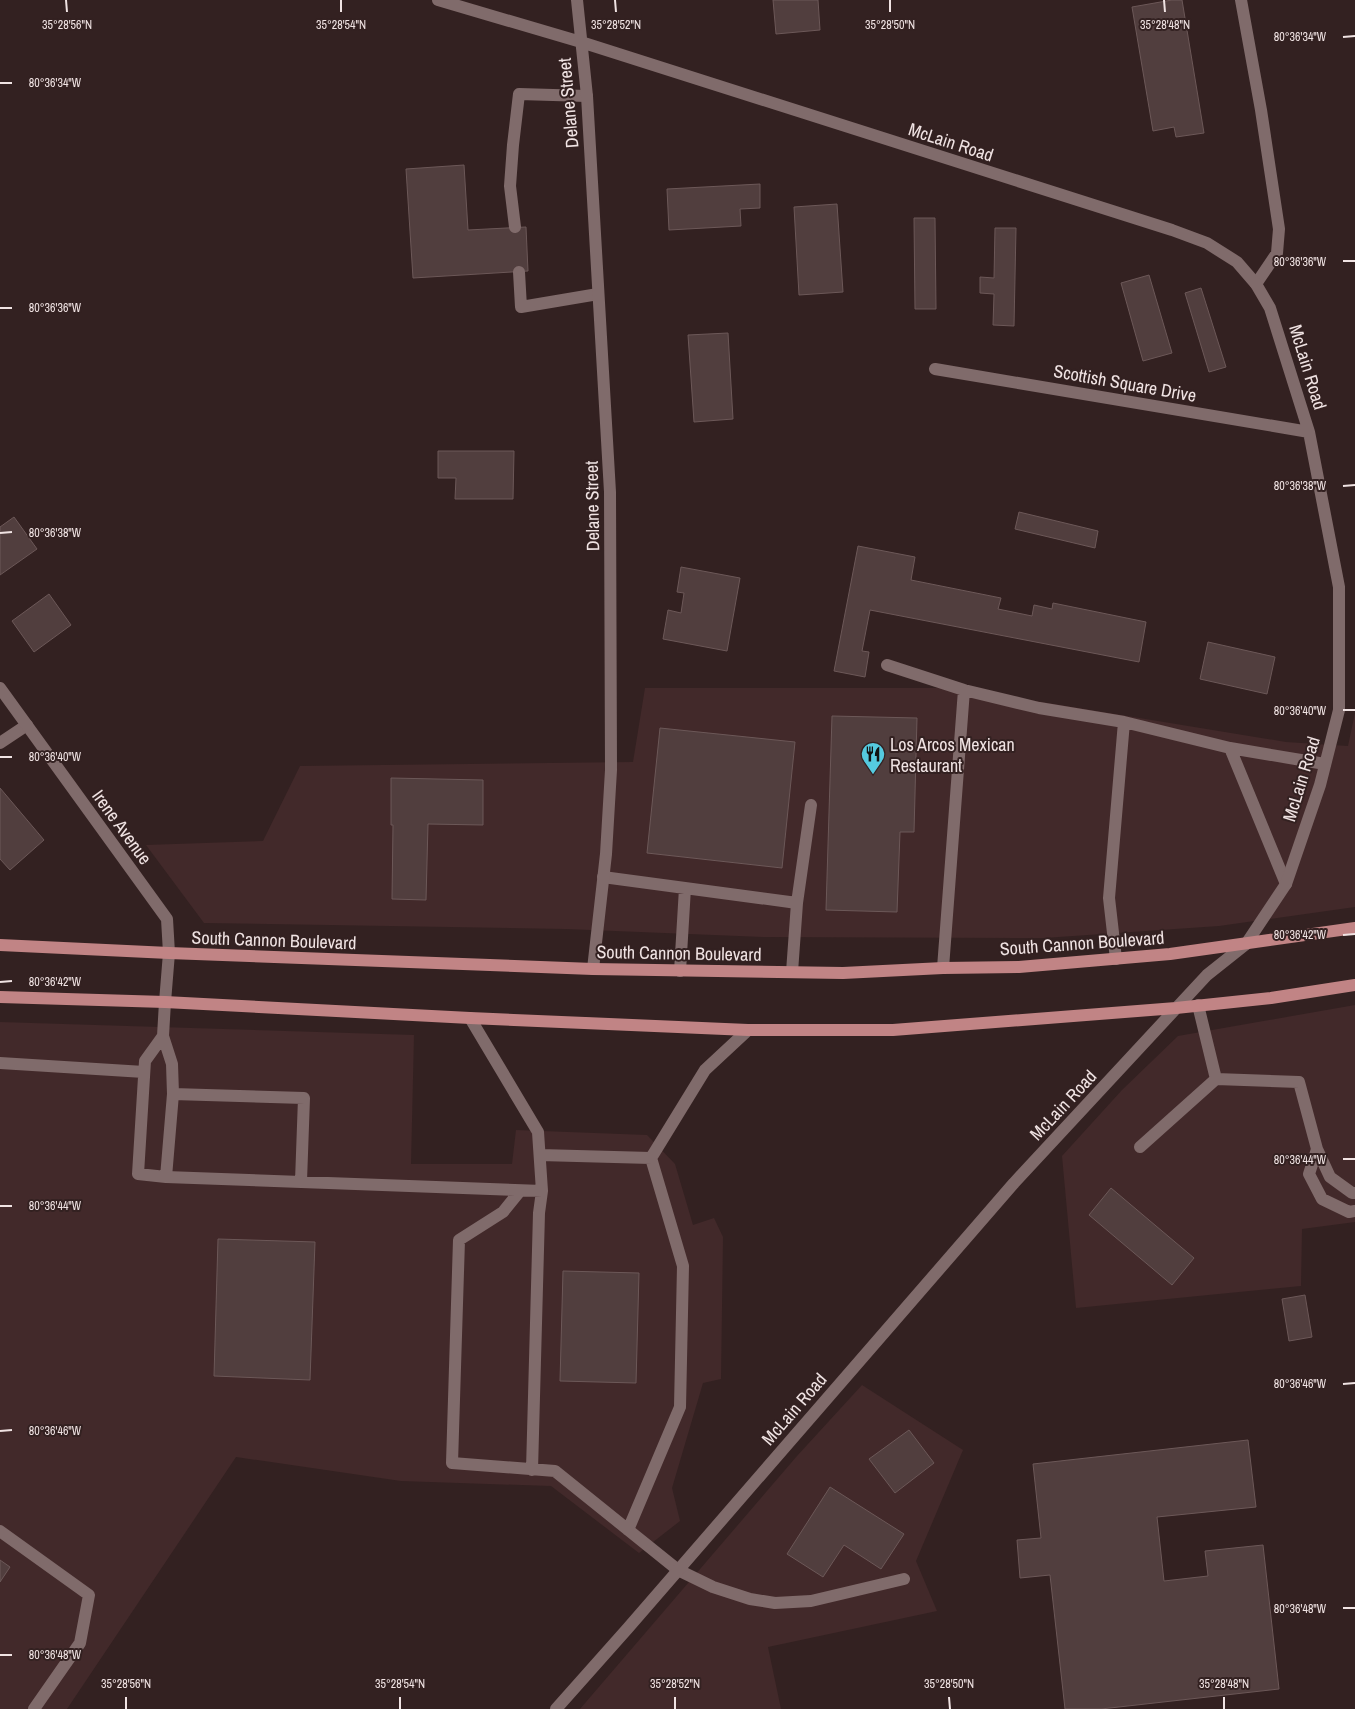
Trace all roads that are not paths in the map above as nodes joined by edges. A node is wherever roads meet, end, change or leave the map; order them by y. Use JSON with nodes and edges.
{"nodes":[{"id":1,"x":438,"y":0,"type":"edge"},
{"id":2,"x":577,"y":0,"type":"edge"},
{"id":3,"x":1242,"y":0,"type":"edge"},
{"id":4,"x":581,"y":42,"type":"junction"},
{"id":5,"x":587,"y":96,"type":"junction"},
{"id":6,"x":515,"y":227,"type":"dead end"},
{"id":7,"x":519,"y":272,"type":"dead end"},
{"id":8,"x":1256,"y":284,"type":"junction"},
{"id":9,"x":598,"y":294,"type":"junction"},
{"id":10,"x":935,"y":369,"type":"dead end"},
{"id":11,"x":1309,"y":432,"type":"junction"},
{"id":12,"x":887,"y":665,"type":"dead end"},
{"id":13,"x":0,"y":688,"type":"edge"},
{"id":14,"x":964,"y":690,"type":"junction"},
{"id":15,"x":1124,"y":722,"type":"junction"},
{"id":16,"x":28,"y":725,"type":"junction"},
{"id":17,"x":0,"y":743,"type":"edge"},
{"id":18,"x":1230,"y":748,"type":"junction"},
{"id":19,"x":1325,"y":764,"type":"junction"},
{"id":20,"x":812,"y":805,"type":"dead end"},
{"id":21,"x":604,"y":877,"type":"junction"},
{"id":22,"x":1286,"y":884,"type":"junction"},
{"id":23,"x":685,"y":888,"type":"junction"},
{"id":24,"x":797,"y":903,"type":"junction"},
{"id":25,"x":1355,"y":928,"type":"edge"},
{"id":26,"x":1246,"y":944,"type":"junction"},
{"id":27,"x":0,"y":945,"type":"edge"},
{"id":28,"x":169,"y":953,"type":"junction"},
{"id":29,"x":1116,"y":959,"type":"junction"},
{"id":30,"x":943,"y":968,"type":"junction"},
{"id":31,"x":593,"y":969,"type":"junction"},
{"id":32,"x":680,"y":971,"type":"junction"},
{"id":33,"x":792,"y":972,"type":"junction"},
{"id":34,"x":1355,"y":985,"type":"edge"},
{"id":35,"x":0,"y":997,"type":"edge"},
{"id":36,"x":165,"y":1002,"type":"junction"},
{"id":37,"x":1198,"y":1005,"type":"junction"},
{"id":38,"x":1176,"y":1008,"type":"junction"},
{"id":39,"x":470,"y":1018,"type":"junction"},
{"id":40,"x":748,"y":1030,"type":"junction"},
{"id":41,"x":163,"y":1036,"type":"junction"},
{"id":42,"x":0,"y":1064,"type":"edge"},
{"id":43,"x":144,"y":1072,"type":"junction"},
{"id":44,"x":1216,"y":1079,"type":"junction"},
{"id":45,"x":173,"y":1094,"type":"junction"},
{"id":46,"x":1140,"y":1147,"type":"dead end"},
{"id":47,"x":1317,"y":1149,"type":"junction"},
{"id":48,"x":540,"y":1154,"type":"junction"},
{"id":49,"x":651,"y":1158,"type":"junction"},
{"id":50,"x":166,"y":1177,"type":"junction"},
{"id":51,"x":301,"y":1182,"type":"junction"},
{"id":52,"x":520,"y":1191,"type":"junction"},
{"id":53,"x":542,"y":1191,"type":"junction"},
{"id":54,"x":1355,"y":1193,"type":"edge"},
{"id":55,"x":1355,"y":1211,"type":"edge"},
{"id":56,"x":532,"y":1470,"type":"junction"},
{"id":57,"x":628,"y":1530,"type":"junction"},
{"id":58,"x":0,"y":1531,"type":"edge"},
{"id":59,"x":678,"y":1570,"type":"junction"},
{"id":60,"x":904,"y":1579,"type":"dead end"},
{"id":61,"x":34,"y":1709,"type":"edge"},
{"id":62,"x":556,"y":1709,"type":"edge"}],
"edges":[{"from":1,"to":4,"type":"street","name":"McLain Road"},
{"from":2,"to":4,"type":"street"},
{"from":3,"to":8,"type":"street"},
{"from":4,"to":5,"type":"street","name":"Delane Street"},
{"from":4,"to":8,"type":"street","name":"McLain Road"},
{"from":5,"to":6,"type":"street"},
{"from":5,"to":9,"type":"street","name":"Delane Street"},
{"from":7,"to":9,"type":"street"},
{"from":8,"to":11,"type":"street","name":"McLain Road"},
{"from":9,"to":21,"type":"street","name":"Delane Street"},
{"from":10,"to":11,"type":"street","name":"Scottish Square Drive"},
{"from":11,"to":19,"type":"street","name":"McLain Road"},
{"from":12,"to":14,"type":"street"},
{"from":13,"to":16,"type":"street","name":"Irene Avenue"},
{"from":14,"to":15,"type":"street"},
{"from":14,"to":30,"type":"street"},
{"from":15,"to":18,"type":"street"},
{"from":15,"to":29,"type":"street"},
{"from":16,"to":17,"type":"street"},
{"from":16,"to":28,"type":"street","name":"Irene Avenue"},
{"from":18,"to":19,"type":"street"},
{"from":18,"to":22,"type":"street"},
{"from":19,"to":22,"type":"street","name":"McLain Road"},
{"from":20,"to":24,"type":"street"},
{"from":21,"to":23,"type":"street"},
{"from":21,"to":31,"type":"street","name":"Delane Street"},
{"from":22,"to":26,"type":"street","name":"McLain Road"},
{"from":23,"to":24,"type":"street"},
{"from":23,"to":32,"type":"street"},
{"from":24,"to":33,"type":"street"},
{"from":25,"to":26,"type":"main road","name":"South Cannon Boulevard"},
{"from":26,"to":29,"type":"main road","name":"South Cannon Boulevard"},
{"from":26,"to":38,"type":"street","name":"McLain Road"},
{"from":27,"to":28,"type":"main road","name":"South Cannon Boulevard"},
{"from":28,"to":31,"type":"main road","name":"South Cannon Boulevard"},
{"from":28,"to":36,"type":"street","name":"Irene Avenue"},
{"from":29,"to":30,"type":"main road","name":"South Cannon Boulevard"},
{"from":30,"to":33,"type":"main road","name":"South Cannon Boulevard"},
{"from":31,"to":32,"type":"main road","name":"South Cannon Boulevard"},
{"from":32,"to":33,"type":"main road","name":"South Cannon Boulevard"},
{"from":34,"to":37,"type":"main road"},
{"from":35,"to":36,"type":"main road"},
{"from":36,"to":39,"type":"main road"},
{"from":36,"to":41,"type":"street","name":"Irene Avenue"},
{"from":37,"to":38,"type":"main road"},
{"from":37,"to":44,"type":"street"},
{"from":38,"to":40,"type":"main road"},
{"from":38,"to":59,"type":"street","name":"McLain Road"},
{"from":39,"to":40,"type":"main road"},
{"from":39,"to":48,"type":"street"},
{"from":40,"to":49,"type":"street"},
{"from":41,"to":43,"type":"street"},
{"from":41,"to":45,"type":"street"},
{"from":42,"to":43,"type":"street"},
{"from":43,"to":50,"type":"street"},
{"from":44,"to":46,"type":"street"},
{"from":44,"to":47,"type":"street"},
{"from":45,"to":50,"type":"street"},
{"from":45,"to":51,"type":"street"},
{"from":47,"to":54,"type":"street"},
{"from":47,"to":55,"type":"street"},
{"from":48,"to":49,"type":"street"},
{"from":48,"to":53,"type":"street"},
{"from":49,"to":57,"type":"street"},
{"from":50,"to":51,"type":"street"},
{"from":51,"to":52,"type":"street"},
{"from":52,"to":53,"type":"street"},
{"from":52,"to":56,"type":"street"},
{"from":53,"to":56,"type":"street"},
{"from":56,"to":57,"type":"street"},
{"from":57,"to":59,"type":"street"},
{"from":58,"to":61,"type":"street"},
{"from":59,"to":60,"type":"street"},
{"from":59,"to":62,"type":"street","name":"McLain Road"}]}
